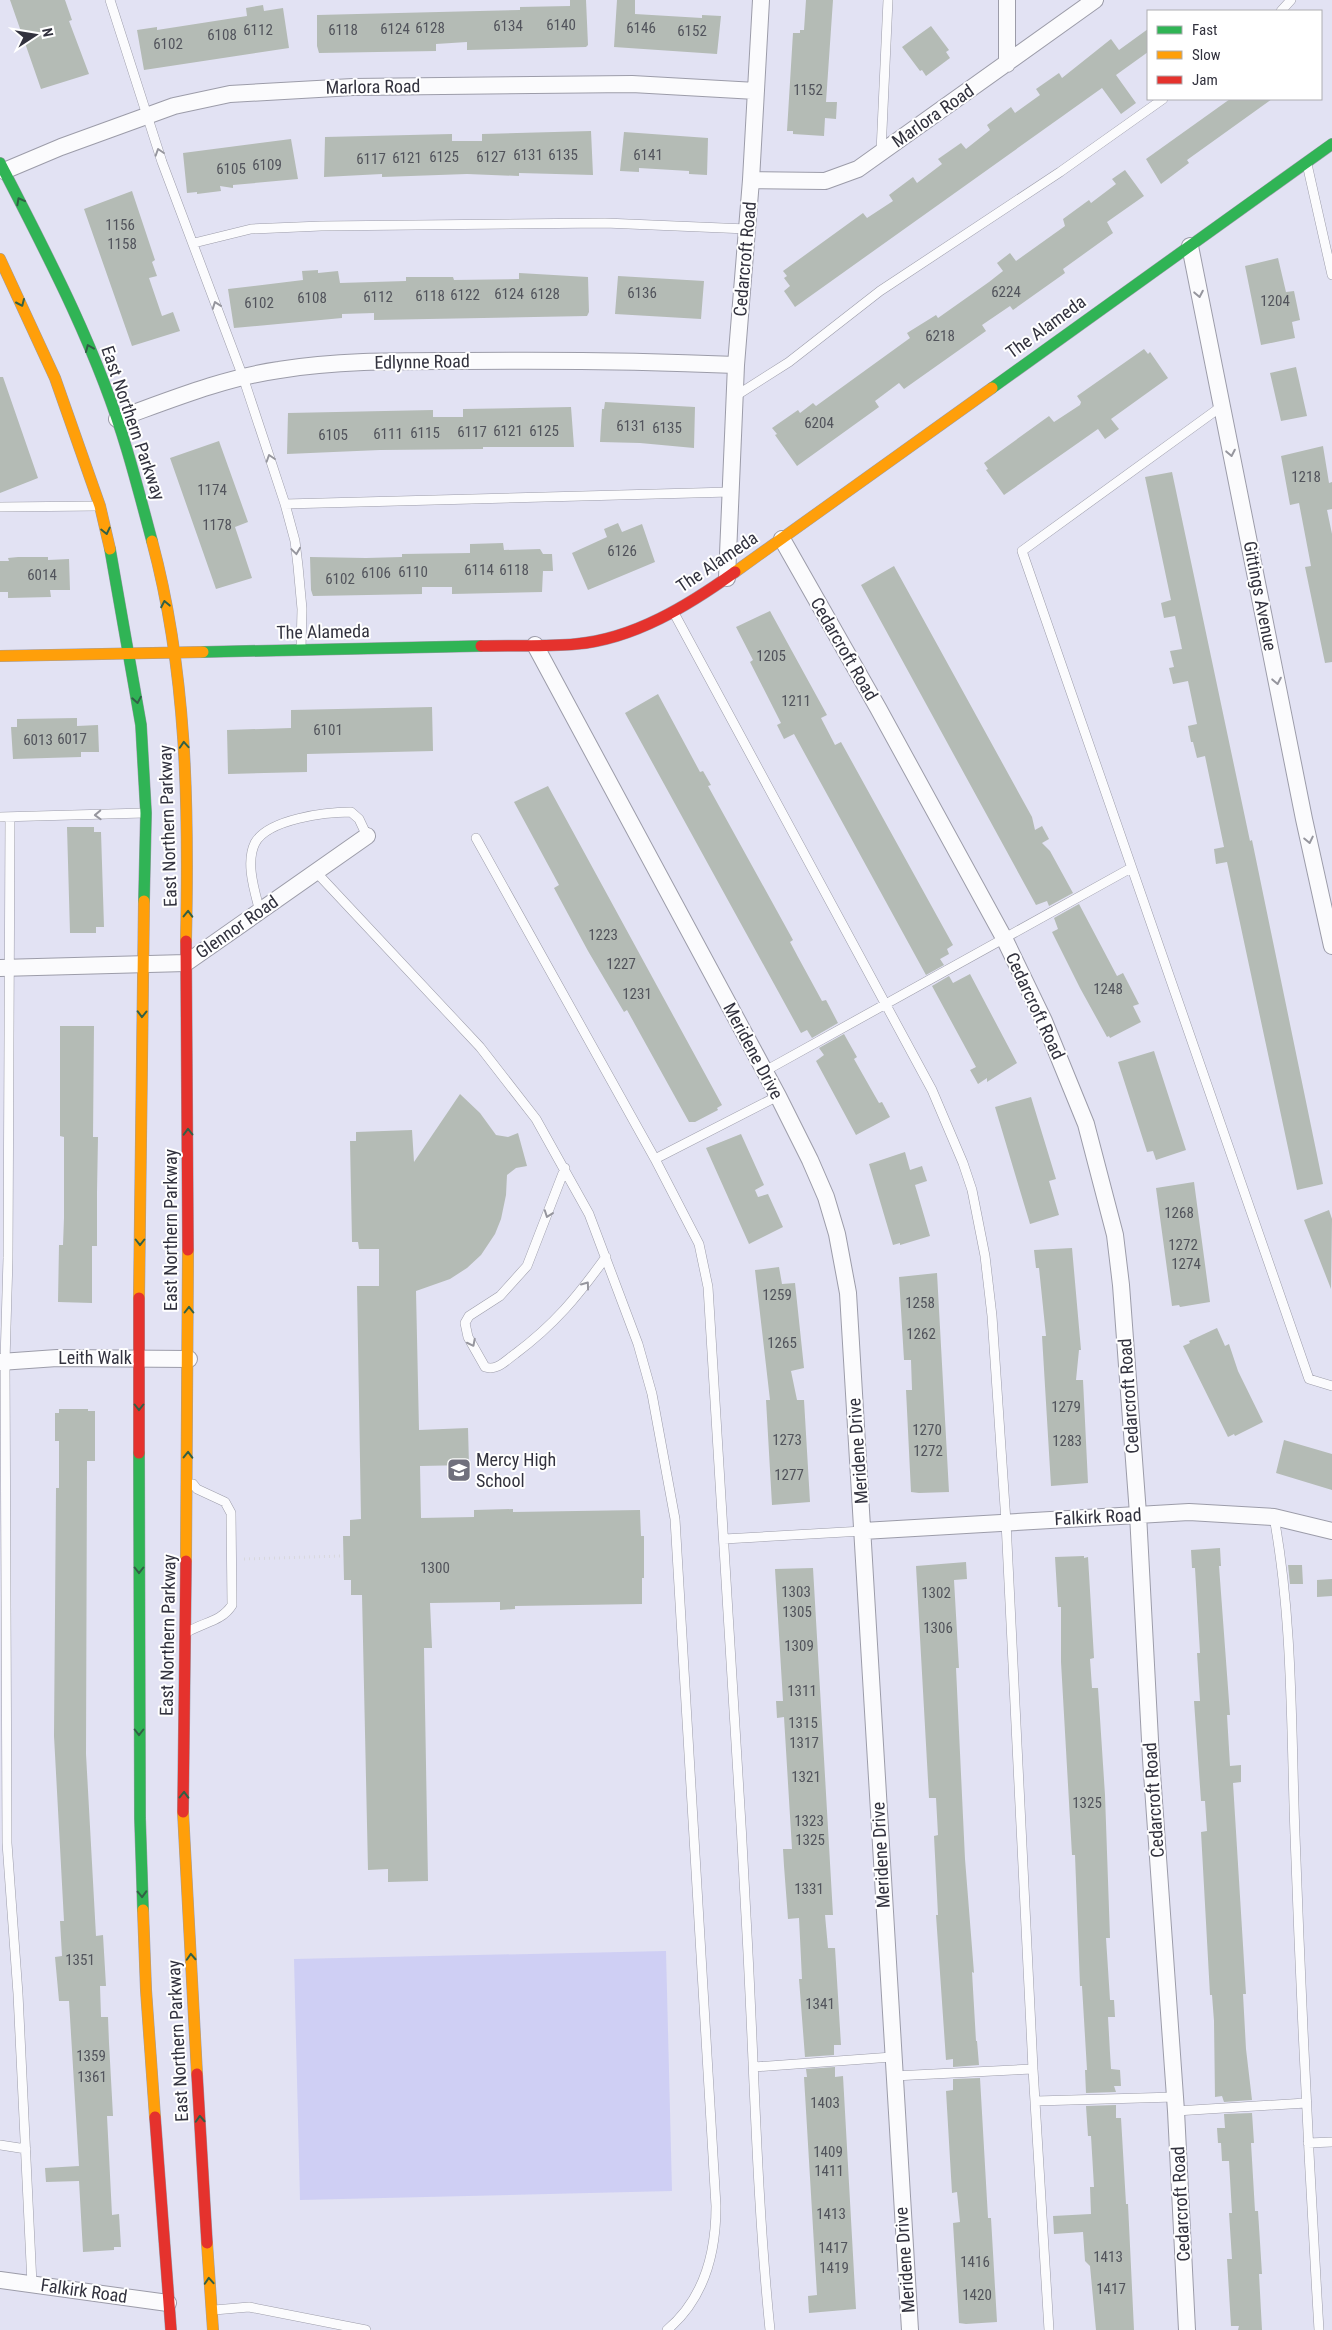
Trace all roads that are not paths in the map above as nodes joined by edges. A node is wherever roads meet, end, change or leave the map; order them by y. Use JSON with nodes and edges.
{"nodes":[{"id":1,"x":110,"y":0,"type":"edge"},
{"id":2,"x":761,"y":0,"type":"edge"},
{"id":3,"x":888,"y":0,"type":"edge"},
{"id":4,"x":1007,"y":0,"type":"edge"},
{"id":5,"x":1096,"y":0,"type":"edge"},
{"id":6,"x":1291,"y":0,"type":"edge"},
{"id":7,"x":1282,"y":10,"type":"edge"},
{"id":8,"x":1007,"y":64,"type":"junction"},
{"id":9,"x":756,"y":91,"type":"junction"},
{"id":10,"x":1162,"y":100,"type":"edge"},
{"id":11,"x":147,"y":116,"type":"junction"},
{"id":12,"x":1332,"y":144,"type":"edge"},
{"id":13,"x":881,"y":153,"type":"junction"},
{"id":14,"x":1306,"y":163,"type":"junction"},
{"id":15,"x":2,"y":167,"type":"edge"},
{"id":16,"x":751,"y":180,"type":"junction"},
{"id":17,"x":747,"y":229,"type":"junction"},
{"id":18,"x":194,"y":243,"type":"junction"},
{"id":19,"x":1190,"y":246,"type":"junction"},
{"id":20,"x":0,"y":259,"type":"edge"},
{"id":21,"x":1332,"y":276,"type":"edge"},
{"id":22,"x":736,"y":365,"type":"junction"},
{"id":23,"x":243,"y":377,"type":"junction"},
{"id":24,"x":734,"y":398,"type":"junction"},
{"id":25,"x":1222,"y":406,"type":"junction"},
{"id":26,"x":117,"y":419,"type":"junction"},
{"id":27,"x":730,"y":492,"type":"junction"},
{"id":28,"x":285,"y":504,"type":"junction"},
{"id":29,"x":100,"y":506,"type":"junction"},
{"id":30,"x":0,"y":507,"type":"edge"},
{"id":31,"x":782,"y":539,"type":"junction"},
{"id":32,"x":726,"y":578,"type":"junction"},
{"id":33,"x":674,"y":612,"type":"junction"},
{"id":34,"x":534,"y":646,"type":"junction"},
{"id":35,"x":301,"y":650,"type":"junction"},
{"id":36,"x":129,"y":652,"type":"junction"},
{"id":37,"x":174,"y":652,"type":"junction"},
{"id":38,"x":0,"y":656,"type":"edge"},
{"id":39,"x":146,"y":813,"type":"junction"},
{"id":40,"x":0,"y":817,"type":"edge"},
{"id":41,"x":10,"y":817,"type":"junction"},
{"id":42,"x":367,"y":836,"type":"joint"},
{"id":43,"x":476,"y":838,"type":"dead end"},
{"id":44,"x":1131,"y":868,"type":"junction"},
{"id":45,"x":316,"y":872,"type":"junction"},
{"id":46,"x":260,"y":912,"type":"junction"},
{"id":47,"x":1004,"y":938,"type":"junction"},
{"id":48,"x":1332,"y":946,"type":"edge"},
{"id":49,"x":186,"y":963,"type":"junction"},
{"id":50,"x":142,"y":965,"type":"junction"},
{"id":51,"x":4,"y":968,"type":"edge"},
{"id":52,"x":885,"y":1003,"type":"junction"},
{"id":53,"x":765,"y":1071,"type":"junction"},
{"id":54,"x":778,"y":1096,"type":"junction"},
{"id":55,"x":655,"y":1158,"type":"junction"},
{"id":56,"x":565,"y":1168,"type":"junction"},
{"id":57,"x":606,"y":1257,"type":"junction"},
{"id":58,"x":139,"y":1358,"type":"junction"},
{"id":59,"x":189,"y":1358,"type":"junction"},
{"id":60,"x":2,"y":1361,"type":"edge"},
{"id":61,"x":1332,"y":1386,"type":"edge"},
{"id":62,"x":188,"y":1478,"type":"junction"},
{"id":63,"x":1138,"y":1514,"type":"junction"},
{"id":64,"x":1274,"y":1517,"type":"junction"},
{"id":65,"x":1006,"y":1522,"type":"junction"},
{"id":66,"x":863,"y":1531,"type":"junction"},
{"id":67,"x":1332,"y":1531,"type":"edge"},
{"id":68,"x":724,"y":1539,"type":"junction"},
{"id":69,"x":186,"y":1633,"type":"junction"},
{"id":70,"x":892,"y":2057,"type":"junction"},
{"id":71,"x":754,"y":2067,"type":"junction"},
{"id":72,"x":1033,"y":2068,"type":"junction"},
{"id":73,"x":894,"y":2076,"type":"junction"},
{"id":74,"x":1036,"y":2101,"type":"junction"},
{"id":75,"x":1175,"y":2104,"type":"junction"},
{"id":76,"x":1306,"y":2104,"type":"junction"},
{"id":77,"x":1332,"y":2142,"type":"edge"},
{"id":78,"x":1308,"y":2143,"type":"junction"},
{"id":79,"x":0,"y":2145,"type":"edge"},
{"id":80,"x":26,"y":2149,"type":"junction"},
{"id":81,"x":0,"y":2280,"type":"edge"},
{"id":82,"x":32,"y":2284,"type":"junction"},
{"id":83,"x":168,"y":2303,"type":"junction"},
{"id":84,"x":211,"y":2310,"type":"junction"},
{"id":85,"x":171,"y":2330,"type":"edge"},
{"id":86,"x":213,"y":2330,"type":"edge"},
{"id":87,"x":366,"y":2330,"type":"edge"},
{"id":88,"x":667,"y":2330,"type":"edge"},
{"id":89,"x":770,"y":2330,"type":"edge"},
{"id":90,"x":910,"y":2330,"type":"edge"},
{"id":91,"x":1049,"y":2330,"type":"edge"},
{"id":92,"x":1187,"y":2330,"type":"edge"},
{"id":93,"x":1319,"y":2330,"type":"edge"}],
"edges":[{"from":1,"to":11,"type":"lane"},
{"from":2,"to":9,"type":"street","name":"Cedarcroft Road"},
{"from":3,"to":13,"type":"lane"},
{"from":4,"to":8,"type":"street"},
{"from":5,"to":8,"type":"street","name":"Marlora Road"},
{"from":6,"to":7,"type":"lane"},
{"from":8,"to":13,"type":"street","name":"Marlora Road"},
{"from":9,"to":11,"type":"street","name":"Marlora Road"},
{"from":9,"to":16,"type":"street","name":"Cedarcroft Road"},
{"from":10,"to":24,"type":"lane"},
{"from":11,"to":15,"type":"street","name":"Marlora Road"},
{"from":18,"to":11,"type":"lane","one_way":true},
{"from":12,"to":14,"type":"main road","name":"The Alameda"},
{"from":13,"to":16,"type":"street","name":"Marlora Road"},
{"from":14,"to":19,"type":"main road","name":"The Alameda"},
{"from":14,"to":21,"type":"lane"},
{"from":26,"to":15,"type":"main road","name":"East Northern Parkway","one_way":true},
{"from":16,"to":17,"type":"street","name":"Cedarcroft Road"},
{"from":17,"to":18,"type":"lane"},
{"from":17,"to":22,"type":"street","name":"Cedarcroft Road"},
{"from":23,"to":18,"type":"lane","one_way":true},
{"from":19,"to":25,"type":"street","name":"Gittings Avenue","one_way":true},
{"from":19,"to":31,"type":"main road","name":"The Alameda"},
{"from":20,"to":29,"type":"main road","name":"East Northern Parkway","one_way":true},
{"from":22,"to":23,"type":"street","name":"Edlynne Road"},
{"from":22,"to":24,"type":"street","name":"Cedarcroft Road"},
{"from":23,"to":26,"type":"street","name":"Edlynne Road"},
{"from":28,"to":23,"type":"lane","one_way":true},
{"from":24,"to":27,"type":"street","name":"Cedarcroft Road"},
{"from":25,"to":44,"type":"lane"},
{"from":25,"to":48,"type":"street","name":"Gittings Avenue","one_way":true},
{"from":37,"to":26,"type":"main road","name":"East Northern Parkway","one_way":true},
{"from":27,"to":28,"type":"lane"},
{"from":27,"to":32,"type":"street","name":"Cedarcroft Road"},
{"from":28,"to":35,"type":"lane","one_way":true},
{"from":29,"to":30,"type":"lane"},
{"from":29,"to":36,"type":"main road","name":"East Northern Parkway","one_way":true},
{"from":31,"to":32,"type":"main road","name":"The Alameda"},
{"from":31,"to":47,"type":"street","name":"Cedarcroft Road"},
{"from":32,"to":33,"type":"main road","name":"The Alameda"},
{"from":33,"to":34,"type":"main road","name":"The Alameda"},
{"from":33,"to":52,"type":"lane"},
{"from":34,"to":35,"type":"main road","name":"The Alameda"},
{"from":34,"to":53,"type":"street","name":"Meridene Drive"},
{"from":35,"to":37,"type":"main road","name":"The Alameda"},
{"from":36,"to":37,"type":"main road","name":"The Alameda"},
{"from":36,"to":38,"type":"main road","name":"The Alameda"},
{"from":36,"to":39,"type":"main road","name":"East Northern Parkway","one_way":true},
{"from":49,"to":37,"type":"main road","name":"East Northern Parkway","one_way":true},
{"from":39,"to":41,"type":"lane","one_way":true},
{"from":39,"to":50,"type":"main road","name":"East Northern Parkway"},
{"from":40,"to":41,"type":"lane"},
{"from":41,"to":51,"type":"lane"},
{"from":42,"to":45,"type":"street","name":"Glennor Road"},
{"from":42,"to":46,"type":"lane"},
{"from":43,"to":55,"type":"lane"},
{"from":44,"to":47,"type":"lane"},
{"from":44,"to":61,"type":"lane"},
{"from":45,"to":46,"type":"street","name":"Glennor Road"},
{"from":45,"to":56,"type":"lane"},
{"from":46,"to":49,"type":"street","name":"Glennor Road"},
{"from":47,"to":52,"type":"lane"},
{"from":47,"to":63,"type":"street","name":"Cedarcroft Road"},
{"from":49,"to":50,"type":"street","name":"Glennor Road"},
{"from":59,"to":49,"type":"main road","name":"East Northern Parkway","one_way":true},
{"from":50,"to":51,"type":"street","name":"Glennor Road"},
{"from":50,"to":58,"type":"main road","name":"East Northern Parkway","one_way":true},
{"from":51,"to":60,"type":"lane"},
{"from":52,"to":53,"type":"lane"},
{"from":52,"to":65,"type":"lane"},
{"from":53,"to":54,"type":"street","name":"Meridene Drive"},
{"from":54,"to":55,"type":"lane"},
{"from":54,"to":66,"type":"street","name":"Meridene Drive"},
{"from":55,"to":68,"type":"lane"},
{"from":56,"to":57,"type":"lane"},
{"from":56,"to":57,"type":"lane","one_way":true},
{"from":57,"to":88,"type":"lane"},
{"from":58,"to":59,"type":"street","name":"Leith Walk"},
{"from":58,"to":60,"type":"street","name":"Leith Walk"},
{"from":58,"to":83,"type":"main road","name":"East Northern Parkway","one_way":true},
{"from":62,"to":59,"type":"main road","name":"East Northern Parkway","one_way":true},
{"from":60,"to":80,"type":"lane"},
{"from":62,"to":69,"type":"main road","name":"East Northern Parkway"},
{"from":62,"to":69,"type":"lane"},
{"from":63,"to":64,"type":"street","name":"Falkirk Road"},
{"from":63,"to":65,"type":"street","name":"Falkirk Road"},
{"from":63,"to":75,"type":"street","name":"Cedarcroft Road"},
{"from":64,"to":67,"type":"street","name":"Falkirk Road"},
{"from":64,"to":76,"type":"lane"},
{"from":65,"to":66,"type":"street","name":"Falkirk Road"},
{"from":65,"to":72,"type":"lane"},
{"from":66,"to":68,"type":"lane"},
{"from":66,"to":70,"type":"street","name":"Meridene Drive"},
{"from":68,"to":71,"type":"lane"},
{"from":84,"to":69,"type":"main road","name":"East Northern Parkway","one_way":true},
{"from":70,"to":71,"type":"lane"},
{"from":70,"to":73,"type":"street","name":"Meridene Drive"},
{"from":71,"to":89,"type":"lane"},
{"from":72,"to":73,"type":"lane"},
{"from":72,"to":74,"type":"lane"},
{"from":73,"to":90,"type":"street","name":"Meridene Drive"},
{"from":74,"to":75,"type":"lane"},
{"from":74,"to":91,"type":"lane"},
{"from":75,"to":76,"type":"lane"},
{"from":75,"to":92,"type":"street","name":"Cedarcroft Road"},
{"from":76,"to":78,"type":"lane"},
{"from":77,"to":78,"type":"lane"},
{"from":78,"to":93,"type":"lane"},
{"from":79,"to":80,"type":"lane"},
{"from":80,"to":82,"type":"lane"},
{"from":81,"to":82,"type":"street","name":"Falkirk Road"},
{"from":82,"to":83,"type":"street","name":"Falkirk Road"},
{"from":83,"to":85,"type":"main road","name":"East Northern Parkway"},
{"from":84,"to":86,"type":"main road","name":"East Northern Parkway"},
{"from":84,"to":87,"type":"lane"}]}
